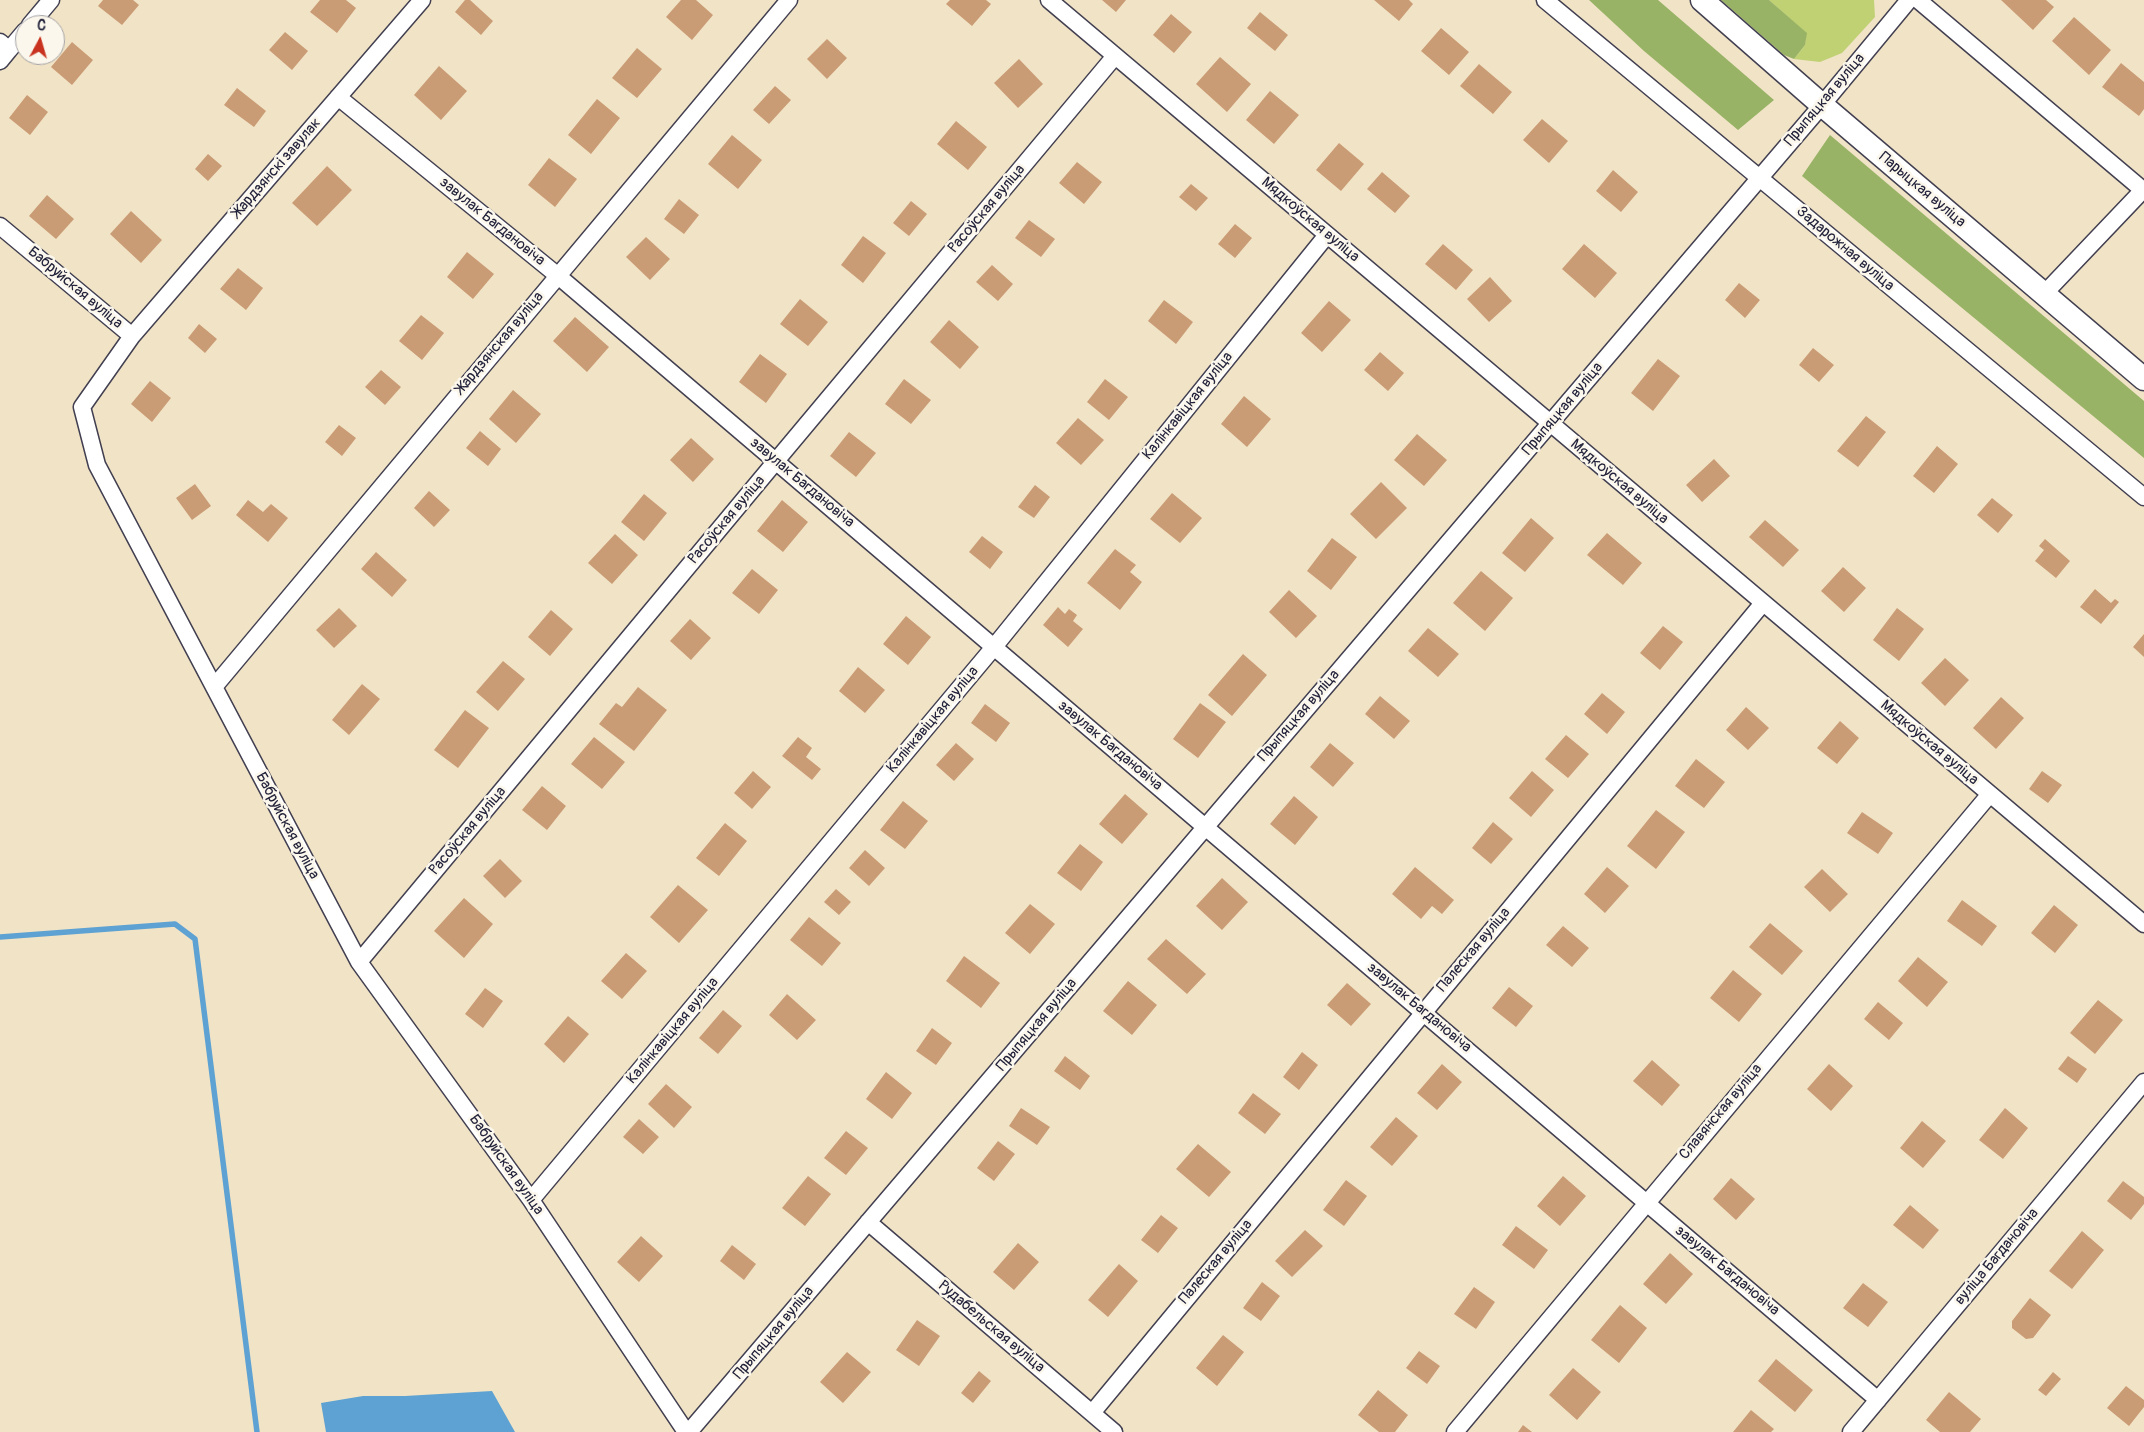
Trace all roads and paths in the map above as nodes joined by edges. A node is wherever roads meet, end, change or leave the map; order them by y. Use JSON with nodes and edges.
{"nodes":[{"id":1,"x":51,"y":0,"type":"edge"},
{"id":2,"x":422,"y":0,"type":"edge"},
{"id":3,"x":789,"y":0,"type":"edge"},
{"id":4,"x":1048,"y":0,"type":"edge"},
{"id":5,"x":1545,"y":0,"type":"edge"},
{"id":6,"x":1702,"y":0,"type":"edge"},
{"id":7,"x":1909,"y":0,"type":"edge"},
{"id":8,"x":1918,"y":0,"type":"edge"},
{"id":9,"x":38,"y":15,"type":"edge"},
{"id":10,"x":15,"y":40,"type":"edge"},
{"id":11,"x":3,"y":51,"type":"edge"},
{"id":12,"x":1115,"y":56,"type":"junction"},
{"id":13,"x":338,"y":97,"type":"junction"},
{"id":14,"x":1822,"y":105,"type":"junction"},
{"id":15,"x":1760,"y":178,"type":"junction"},
{"id":16,"x":2144,"y":190,"type":"edge"},
{"id":17,"x":0,"y":226,"type":"edge"},
{"id":18,"x":1327,"y":235,"type":"junction"},
{"id":19,"x":557,"y":275,"type":"junction"},
{"id":20,"x":2044,"y":294,"type":"junction"},
{"id":21,"x":132,"y":336,"type":"junction"},
{"id":22,"x":2144,"y":379,"type":"edge"},
{"id":23,"x":1550,"y":423,"type":"junction"},
{"id":24,"x":776,"y":461,"type":"junction"},
{"id":25,"x":2144,"y":497,"type":"edge"},
{"id":26,"x":1763,"y":603,"type":"junction"},
{"id":27,"x":994,"y":647,"type":"junction"},
{"id":28,"x":214,"y":687,"type":"junction"},
{"id":29,"x":1990,"y":794,"type":"junction"},
{"id":30,"x":1205,"y":827,"type":"junction"},
{"id":31,"x":2144,"y":924,"type":"edge"},
{"id":32,"x":360,"y":962,"type":"junction"},
{"id":33,"x":1423,"y":1012,"type":"junction"},
{"id":34,"x":2144,"y":1082,"type":"edge"},
{"id":35,"x":531,"y":1200,"type":"junction"},
{"id":36,"x":1646,"y":1202,"type":"junction"},
{"id":37,"x":868,"y":1222,"type":"junction"},
{"id":38,"x":1878,"y":1400,"type":"junction"},
{"id":39,"x":1092,"y":1413,"type":"junction"},
{"id":40,"x":688,"y":1432,"type":"edge"},
{"id":41,"x":1114,"y":1432,"type":"edge"},
{"id":42,"x":1455,"y":1432,"type":"edge"},
{"id":43,"x":1851,"y":1432,"type":"edge"}],
"edges":[{"from":1,"to":9,"type":"street"},
{"from":2,"to":13,"type":"street","name":"Жардзянскі завулак"},
{"from":3,"to":19,"type":"street","name":"Жардзянская вуліца"},
{"from":4,"to":12,"type":"street","name":"Мядкоўская вуліца"},
{"from":5,"to":15,"type":"street","name":"Задарожная вуліца"},
{"from":6,"to":14,"type":"main road","name":"Парыцкая вуліца"},
{"from":7,"to":14,"type":"street","name":"Прыпяцкая вуліца"},
{"from":8,"to":16,"type":"street"},
{"from":10,"to":11,"type":"street"},
{"from":12,"to":18,"type":"street","name":"Мядкоўская вуліца"},
{"from":12,"to":24,"type":"street","name":"Расоўская вуліца"},
{"from":13,"to":19,"type":"street","name":"завулак Багдановіча"},
{"from":13,"to":21,"type":"street","name":"Жардзянскі завулак"},
{"from":14,"to":15,"type":"street","name":"Прыпяцкая вуліца"},
{"from":14,"to":20,"type":"main road","name":"Парыцкая вуліца"},
{"from":15,"to":23,"type":"street","name":"Прыпяцкая вуліца"},
{"from":15,"to":25,"type":"street","name":"Задарожная вуліца"},
{"from":16,"to":20,"type":"street"},
{"from":17,"to":21,"type":"street","name":"Бабруйская вуліца"},
{"from":18,"to":23,"type":"street","name":"Мядкоўская вуліца"},
{"from":18,"to":27,"type":"street","name":"Калінкавіцкая вуліца"},
{"from":19,"to":24,"type":"street","name":"завулак Багдановіча"},
{"from":19,"to":28,"type":"street","name":"Жардзянская вуліца"},
{"from":20,"to":22,"type":"main road","name":"Парыцкая вуліца"},
{"from":21,"to":28,"type":"street","name":"Бабруйская вуліца"},
{"from":23,"to":26,"type":"street","name":"Мядкоўская вуліца"},
{"from":23,"to":30,"type":"street","name":"Прыпяцкая вуліца"},
{"from":24,"to":27,"type":"street","name":"завулак Багдановіча"},
{"from":24,"to":32,"type":"street","name":"Расоўская вуліца"},
{"from":26,"to":29,"type":"street","name":"Мядкоўская вуліца"},
{"from":26,"to":33,"type":"street","name":"Палеская вуліца"},
{"from":27,"to":30,"type":"street","name":"завулак Багдановіча"},
{"from":27,"to":35,"type":"street","name":"Калінкавіцкая вуліца"},
{"from":28,"to":32,"type":"street","name":"Бабруйская вуліца"},
{"from":29,"to":31,"type":"street","name":"Мядкоўская вуліца"},
{"from":29,"to":36,"type":"street","name":"Славянская вуліца"},
{"from":30,"to":33,"type":"street","name":"завулак Багдановіча"},
{"from":30,"to":37,"type":"street","name":"Прыпяцкая вуліца"},
{"from":32,"to":35,"type":"street","name":"Бабруйская вуліца"},
{"from":33,"to":36,"type":"street","name":"завулак Багдановіча"},
{"from":33,"to":39,"type":"street","name":"Палеская вуліца"},
{"from":34,"to":38,"type":"street","name":"вуліца Багдановіча"},
{"from":35,"to":40,"type":"street","name":"Бабруйская вуліца"},
{"from":36,"to":38,"type":"street","name":"завулак Багдановіча"},
{"from":36,"to":42,"type":"street","name":"Славянская вуліца"},
{"from":37,"to":39,"type":"street","name":"Рудабельская вуліца"},
{"from":37,"to":40,"type":"street","name":"Прыпяцкая вуліца"},
{"from":38,"to":43,"type":"street","name":"вуліца Багдановіча"},
{"from":39,"to":41,"type":"street","name":"Рудабельская вуліца"}]}
